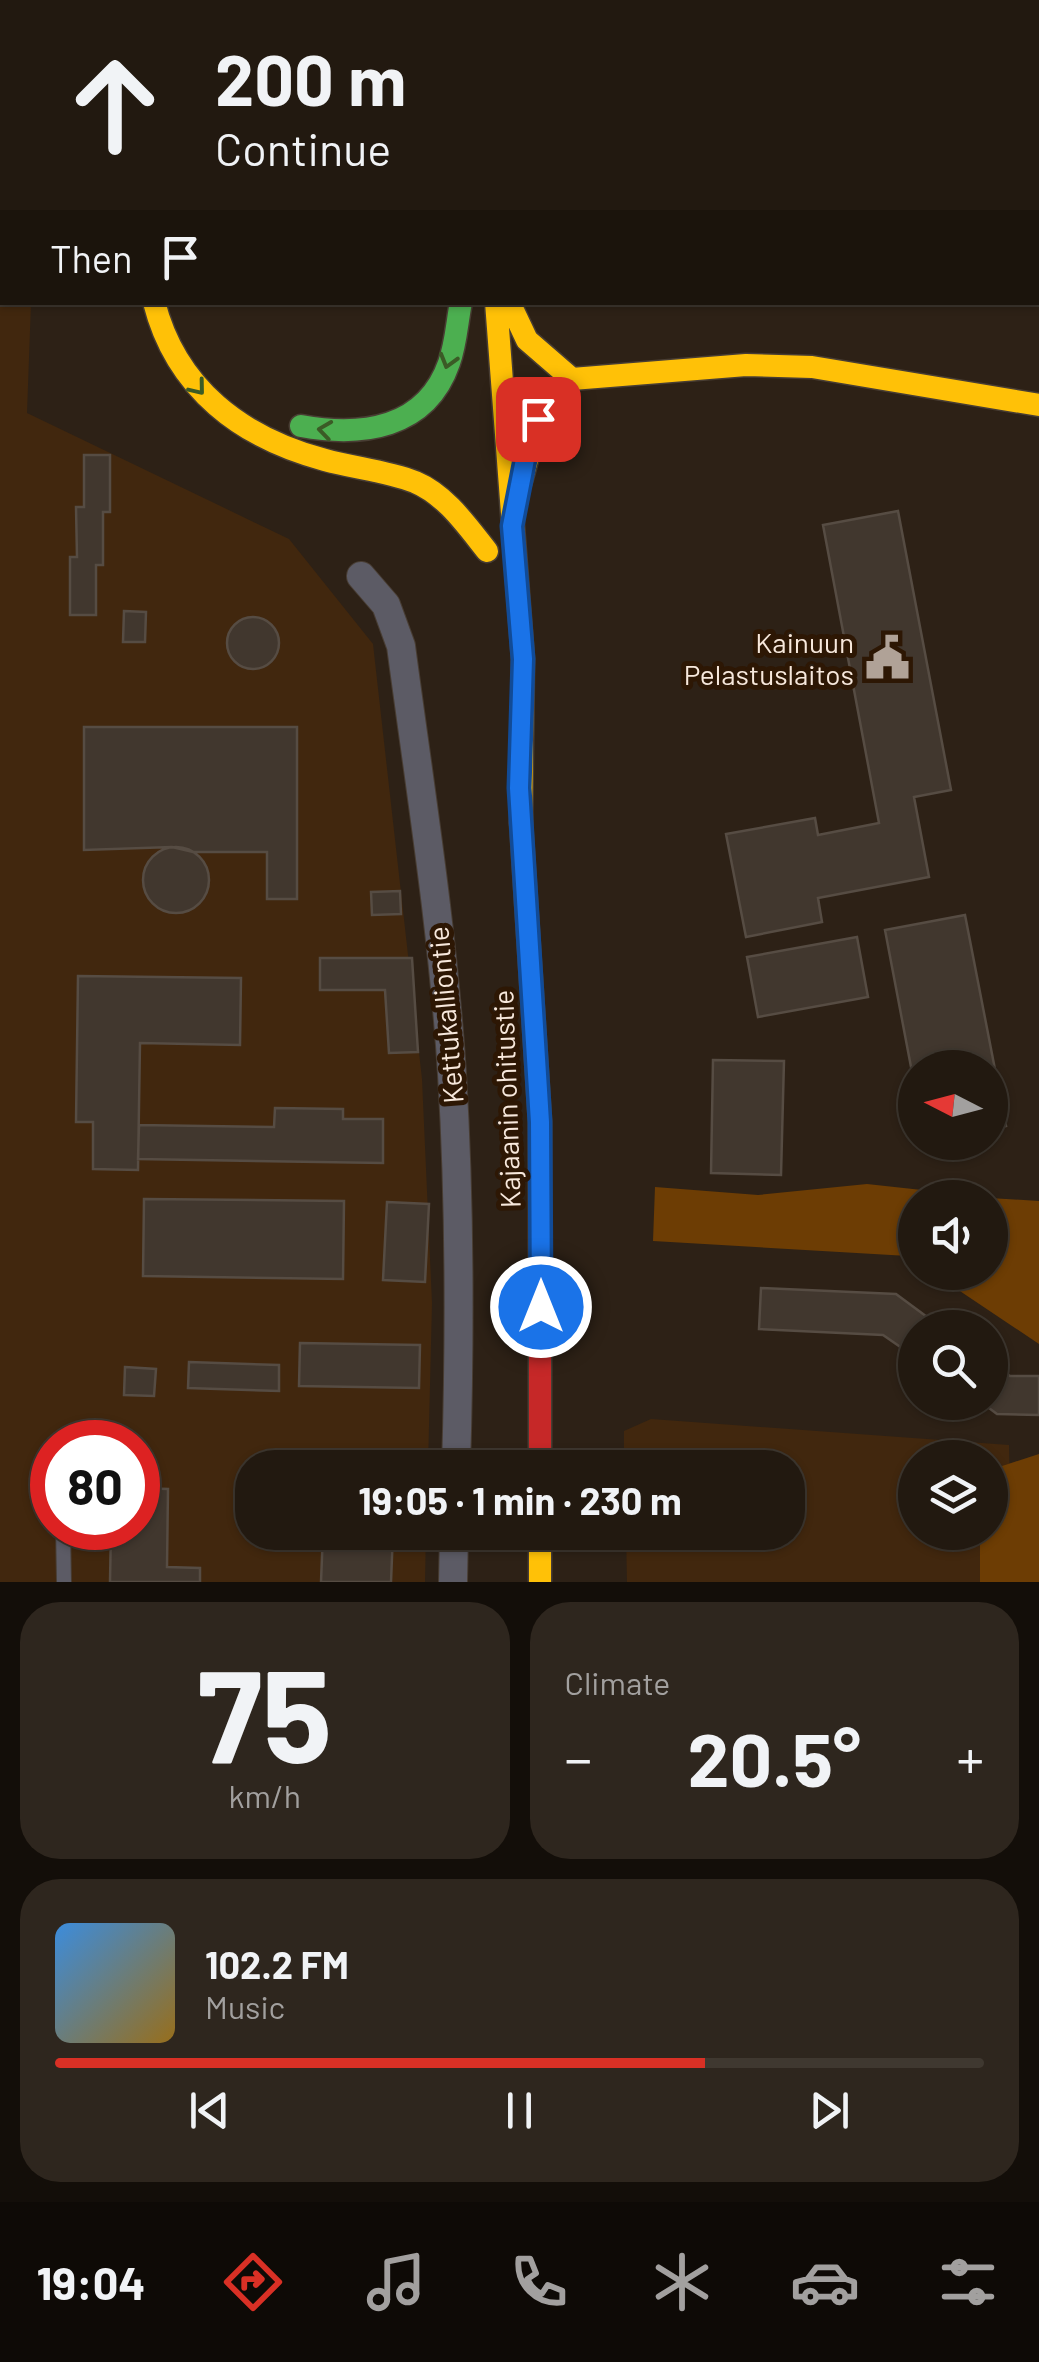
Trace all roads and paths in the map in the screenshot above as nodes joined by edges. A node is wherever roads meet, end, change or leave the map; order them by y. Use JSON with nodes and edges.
{"nodes":[{"id":1,"x":155,"y":305,"type":"edge"},
{"id":2,"x":460,"y":305,"type":"edge"},
{"id":3,"x":470,"y":305,"type":"edge"},
{"id":4,"x":496,"y":305,"type":"edge"},
{"id":5,"x":510,"y":305,"type":"edge"},
{"id":6,"x":474,"y":360,"type":"dead end"},
{"id":7,"x":575,"y":378,"type":"junction"},
{"id":8,"x":1039,"y":405,"type":"edge"},
{"id":9,"x":280,"y":418,"type":"dead end"},
{"id":10,"x":484,"y":513,"type":"dead end"},
{"id":11,"x":512,"y":526,"type":"junction"},
{"id":12,"x":361,"y":576,"type":"dead end"},
{"id":13,"x":500,"y":677,"type":"dead end"},
{"id":14,"x":519,"y":788,"type":"junction"},
{"id":15,"x":457,"y":1450,"type":"edge"},
{"id":16,"x":540,"y":1450,"type":"edge"},
{"id":17,"x":64,"y":1550,"type":"edge"},
{"id":18,"x":454,"y":1550,"type":"edge"},
{"id":19,"x":540,"y":1550,"type":"edge"},
{"id":20,"x":64,"y":1582,"type":"edge"},
{"id":21,"x":453,"y":1582,"type":"edge"},
{"id":22,"x":540,"y":1582,"type":"edge"}],
"edges":[{"from":1,"to":10,"type":"highway","one_way":true},
{"from":2,"to":9,"type":"highway","one_way":true},
{"from":3,"to":6,"type":"highway"},
{"from":4,"to":11,"type":"highway","name":"Kajaanin ohitustie"},
{"from":5,"to":7,"type":"highway"},
{"from":7,"to":8,"type":"highway"},
{"from":7,"to":11,"type":"highway"},
{"from":11,"to":14,"type":"highway","name":"Kajaanin ohitustie"},
{"from":12,"to":15,"type":"street","name":"Kettukalliontie"},
{"from":13,"to":14,"type":"highway","name":"Kajaanin ohitustie"},
{"from":14,"to":16,"type":"highway","name":"Kajaanin ohitustie"},
{"from":17,"to":20,"type":"lane"},
{"from":18,"to":21,"type":"street"},
{"from":19,"to":22,"type":"highway"}]}
